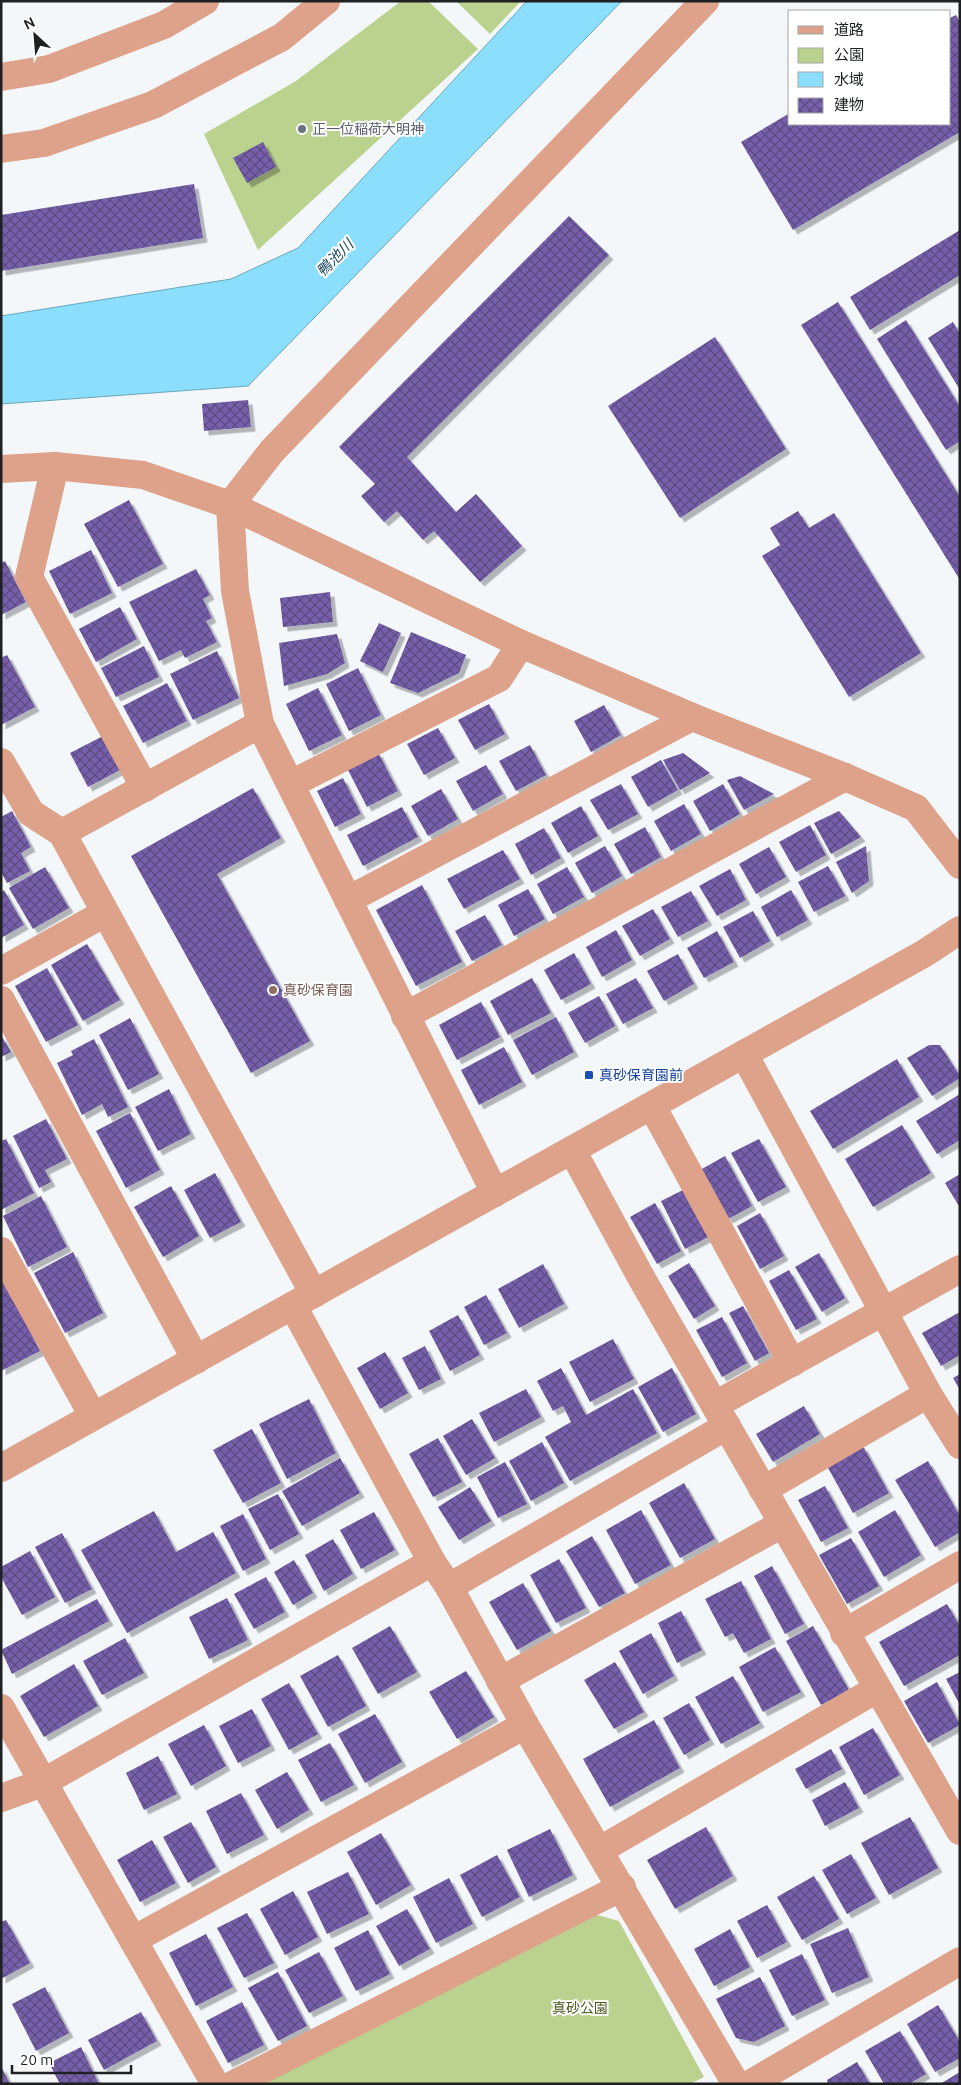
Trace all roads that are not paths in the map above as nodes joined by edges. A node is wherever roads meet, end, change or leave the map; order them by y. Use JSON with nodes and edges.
{"nodes":[{"id":1,"x":205,"y":1,"type":"edge"},
{"id":2,"x":326,"y":1,"type":"edge"},
{"id":3,"x":705,"y":1,"type":"edge"},
{"id":4,"x":1,"y":77,"type":"edge"},
{"id":5,"x":1,"y":149,"type":"edge"},
{"id":6,"x":55,"y":466,"type":"junction"},
{"id":7,"x":1,"y":470,"type":"edge"},
{"id":8,"x":230,"y":505,"type":"junction"},
{"id":9,"x":522,"y":644,"type":"junction"},
{"id":10,"x":692,"y":718,"type":"junction"},
{"id":11,"x":260,"y":724,"type":"junction"},
{"id":12,"x":1,"y":762,"type":"edge"},
{"id":13,"x":845,"y":777,"type":"junction"},
{"id":14,"x":291,"y":784,"type":"junction"},
{"id":15,"x":144,"y":788,"type":"junction"},
{"id":16,"x":62,"y":833,"type":"junction"},
{"id":17,"x":960,"y":865,"type":"edge"},
{"id":18,"x":348,"y":900,"type":"junction"},
{"id":19,"x":105,"y":913,"type":"junction"},
{"id":20,"x":960,"y":930,"type":"edge"},
{"id":21,"x":1,"y":971,"type":"edge"},
{"id":22,"x":1,"y":1000,"type":"edge"},
{"id":23,"x":405,"y":1016,"type":"junction"},
{"id":24,"x":744,"y":1054,"type":"junction"},
{"id":25,"x":652,"y":1106,"type":"junction"},
{"id":26,"x":572,"y":1150,"type":"junction"},
{"id":27,"x":495,"y":1193,"type":"junction"},
{"id":28,"x":1,"y":1251,"type":"edge"},
{"id":29,"x":960,"y":1269,"type":"edge"},
{"id":30,"x":304,"y":1300,"type":"junction"},
{"id":31,"x":884,"y":1313,"type":"junction"},
{"id":32,"x":196,"y":1360,"type":"junction"},
{"id":33,"x":792,"y":1363,"type":"junction"},
{"id":34,"x":928,"y":1394,"type":"junction"},
{"id":35,"x":93,"y":1416,"type":"junction"},
{"id":36,"x":721,"y":1416,"type":"junction"},
{"id":37,"x":960,"y":1445,"type":"edge"},
{"id":38,"x":1,"y":1468,"type":"edge"},
{"id":39,"x":763,"y":1490,"type":"junction"},
{"id":40,"x":782,"y":1524,"type":"junction"},
{"id":41,"x":432,"y":1562,"type":"junction"},
{"id":42,"x":960,"y":1565,"type":"edge"},
{"id":43,"x":448,"y":1586,"type":"junction"},
{"id":44,"x":844,"y":1633,"type":"junction"},
{"id":45,"x":500,"y":1681,"type":"junction"},
{"id":46,"x":877,"y":1690,"type":"junction"},
{"id":47,"x":1,"y":1708,"type":"edge"},
{"id":48,"x":525,"y":1724,"type":"junction"},
{"id":49,"x":42,"y":1783,"type":"junction"},
{"id":50,"x":1,"y":1798,"type":"edge"},
{"id":51,"x":960,"y":1832,"type":"edge"},
{"id":52,"x":600,"y":1850,"type":"junction"},
{"id":53,"x":622,"y":1887,"type":"junction"},
{"id":54,"x":133,"y":1940,"type":"junction"},
{"id":55,"x":960,"y":1961,"type":"edge"},
{"id":56,"x":215,"y":2084,"type":"edge"},
{"id":57,"x":234,"y":2084,"type":"edge"},
{"id":58,"x":736,"y":2084,"type":"edge"},
{"id":59,"x":750,"y":2084,"type":"edge"}],
"edges":[{"from":1,"to":4,"type":"street"},
{"from":2,"to":5,"type":"street"},
{"from":3,"to":8,"type":"street"},
{"from":6,"to":7,"type":"street"},
{"from":6,"to":8,"type":"street"},
{"from":6,"to":15,"type":"street"},
{"from":8,"to":9,"type":"street"},
{"from":8,"to":11,"type":"street"},
{"from":9,"to":10,"type":"street"},
{"from":9,"to":14,"type":"street"},
{"from":10,"to":13,"type":"street"},
{"from":10,"to":18,"type":"street"},
{"from":11,"to":14,"type":"street"},
{"from":11,"to":15,"type":"street"},
{"from":12,"to":16,"type":"street"},
{"from":13,"to":17,"type":"street"},
{"from":13,"to":23,"type":"street"},
{"from":14,"to":18,"type":"street"},
{"from":15,"to":16,"type":"street"},
{"from":16,"to":19,"type":"street"},
{"from":18,"to":23,"type":"street"},
{"from":19,"to":21,"type":"street"},
{"from":19,"to":30,"type":"street"},
{"from":20,"to":24,"type":"street"},
{"from":22,"to":32,"type":"street"},
{"from":23,"to":27,"type":"street"},
{"from":24,"to":25,"type":"street"},
{"from":24,"to":31,"type":"street"},
{"from":25,"to":26,"type":"street"},
{"from":25,"to":33,"type":"street"},
{"from":26,"to":27,"type":"street"},
{"from":26,"to":36,"type":"street"},
{"from":27,"to":30,"type":"street"},
{"from":28,"to":35,"type":"street"},
{"from":29,"to":31,"type":"street"},
{"from":30,"to":32,"type":"street"},
{"from":30,"to":41,"type":"street"},
{"from":31,"to":33,"type":"street"},
{"from":31,"to":34,"type":"street"},
{"from":32,"to":35,"type":"street"},
{"from":33,"to":36,"type":"street"},
{"from":34,"to":37,"type":"street"},
{"from":34,"to":39,"type":"street"},
{"from":35,"to":38,"type":"street"},
{"from":36,"to":39,"type":"street"},
{"from":36,"to":43,"type":"street"},
{"from":39,"to":40,"type":"street"},
{"from":40,"to":44,"type":"street"},
{"from":40,"to":45,"type":"street"},
{"from":41,"to":43,"type":"street"},
{"from":41,"to":49,"type":"street"},
{"from":42,"to":44,"type":"street"},
{"from":43,"to":45,"type":"street"},
{"from":44,"to":46,"type":"street"},
{"from":45,"to":48,"type":"street"},
{"from":46,"to":51,"type":"street"},
{"from":46,"to":52,"type":"street"},
{"from":47,"to":49,"type":"street"},
{"from":48,"to":52,"type":"street"},
{"from":48,"to":54,"type":"street"},
{"from":49,"to":50,"type":"street"},
{"from":49,"to":54,"type":"street"},
{"from":52,"to":53,"type":"street"},
{"from":53,"to":57,"type":"street"},
{"from":53,"to":58,"type":"street"},
{"from":54,"to":56,"type":"street"},
{"from":55,"to":59,"type":"street"}]}
